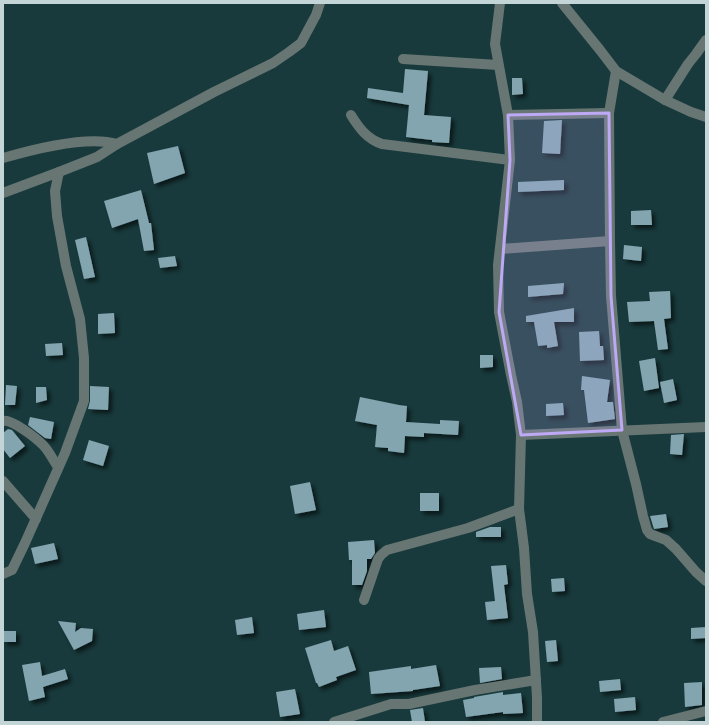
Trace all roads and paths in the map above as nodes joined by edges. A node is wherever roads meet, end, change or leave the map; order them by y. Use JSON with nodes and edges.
{"nodes":[{"id":1,"x":320,"y":3,"type":"edge"},
{"id":2,"x":500,"y":3,"type":"edge"},
{"id":3,"x":562,"y":3,"type":"edge"},
{"id":4,"x":706,"y":40,"type":"edge"},
{"id":5,"x":403,"y":58,"type":"dead end"},
{"id":6,"x":498,"y":66,"type":"junction"},
{"id":7,"x":616,"y":71,"type":"junction"},
{"id":8,"x":665,"y":100,"type":"junction"},
{"id":9,"x":609,"y":113,"type":"junction"},
{"id":10,"x":350,"y":115,"type":"dead end"},
{"id":11,"x":508,"y":115,"type":"junction"},
{"id":12,"x":706,"y":117,"type":"edge"},
{"id":13,"x":117,"y":144,"type":"junction"},
{"id":14,"x":3,"y":158,"type":"edge"},
{"id":15,"x":510,"y":160,"type":"junction"},
{"id":16,"x":59,"y":172,"type":"junction"},
{"id":17,"x":3,"y":193,"type":"edge"},
{"id":18,"x":610,"y":241,"type":"junction"},
{"id":19,"x":500,"y":249,"type":"junction"},
{"id":20,"x":3,"y":421,"type":"edge"},
{"id":21,"x":706,"y":427,"type":"edge"},
{"id":22,"x":622,"y":430,"type":"junction"},
{"id":23,"x":521,"y":435,"type":"junction"},
{"id":24,"x":58,"y":467,"type":"junction"},
{"id":25,"x":3,"y":481,"type":"edge"},
{"id":26,"x":519,"y":509,"type":"junction"},
{"id":27,"x":36,"y":519,"type":"junction"},
{"id":28,"x":6,"y":573,"type":"edge"},
{"id":29,"x":706,"y":581,"type":"edge"},
{"id":30,"x":3,"y":584,"type":"edge"},
{"id":31,"x":364,"y":600,"type":"dead end"},
{"id":32,"x":536,"y":680,"type":"junction"},
{"id":33,"x":706,"y":711,"type":"edge"},
{"id":34,"x":334,"y":722,"type":"edge"},
{"id":35,"x":537,"y":722,"type":"edge"},
{"id":36,"x":663,"y":722,"type":"edge"}],
"edges":[{"from":1,"to":13,"type":"street"},
{"from":2,"to":6,"type":"street"},
{"from":3,"to":7,"type":"street"},
{"from":4,"to":8,"type":"street"},
{"from":5,"to":6,"type":"street"},
{"from":6,"to":11,"type":"street"},
{"from":7,"to":8,"type":"street"},
{"from":7,"to":9,"type":"street"},
{"from":8,"to":12,"type":"street"},
{"from":9,"to":11,"type":"street"},
{"from":9,"to":18,"type":"street"},
{"from":10,"to":15,"type":"street"},
{"from":11,"to":15,"type":"street"},
{"from":13,"to":14,"type":"street"},
{"from":13,"to":16,"type":"street"},
{"from":15,"to":19,"type":"street"},
{"from":16,"to":17,"type":"street"},
{"from":16,"to":24,"type":"street"},
{"from":18,"to":19,"type":"street"},
{"from":18,"to":22,"type":"street"},
{"from":19,"to":23,"type":"street"},
{"from":20,"to":24,"type":"street"},
{"from":21,"to":22,"type":"street"},
{"from":22,"to":23,"type":"street"},
{"from":22,"to":29,"type":"street"},
{"from":23,"to":26,"type":"street"},
{"from":24,"to":27,"type":"street"},
{"from":25,"to":27,"type":"street"},
{"from":26,"to":31,"type":"street"},
{"from":26,"to":32,"type":"street"},
{"from":27,"to":28,"type":"street"},
{"from":28,"to":30,"type":"street"},
{"from":32,"to":34,"type":"street"},
{"from":32,"to":35,"type":"street"},
{"from":33,"to":36,"type":"street"}]}
